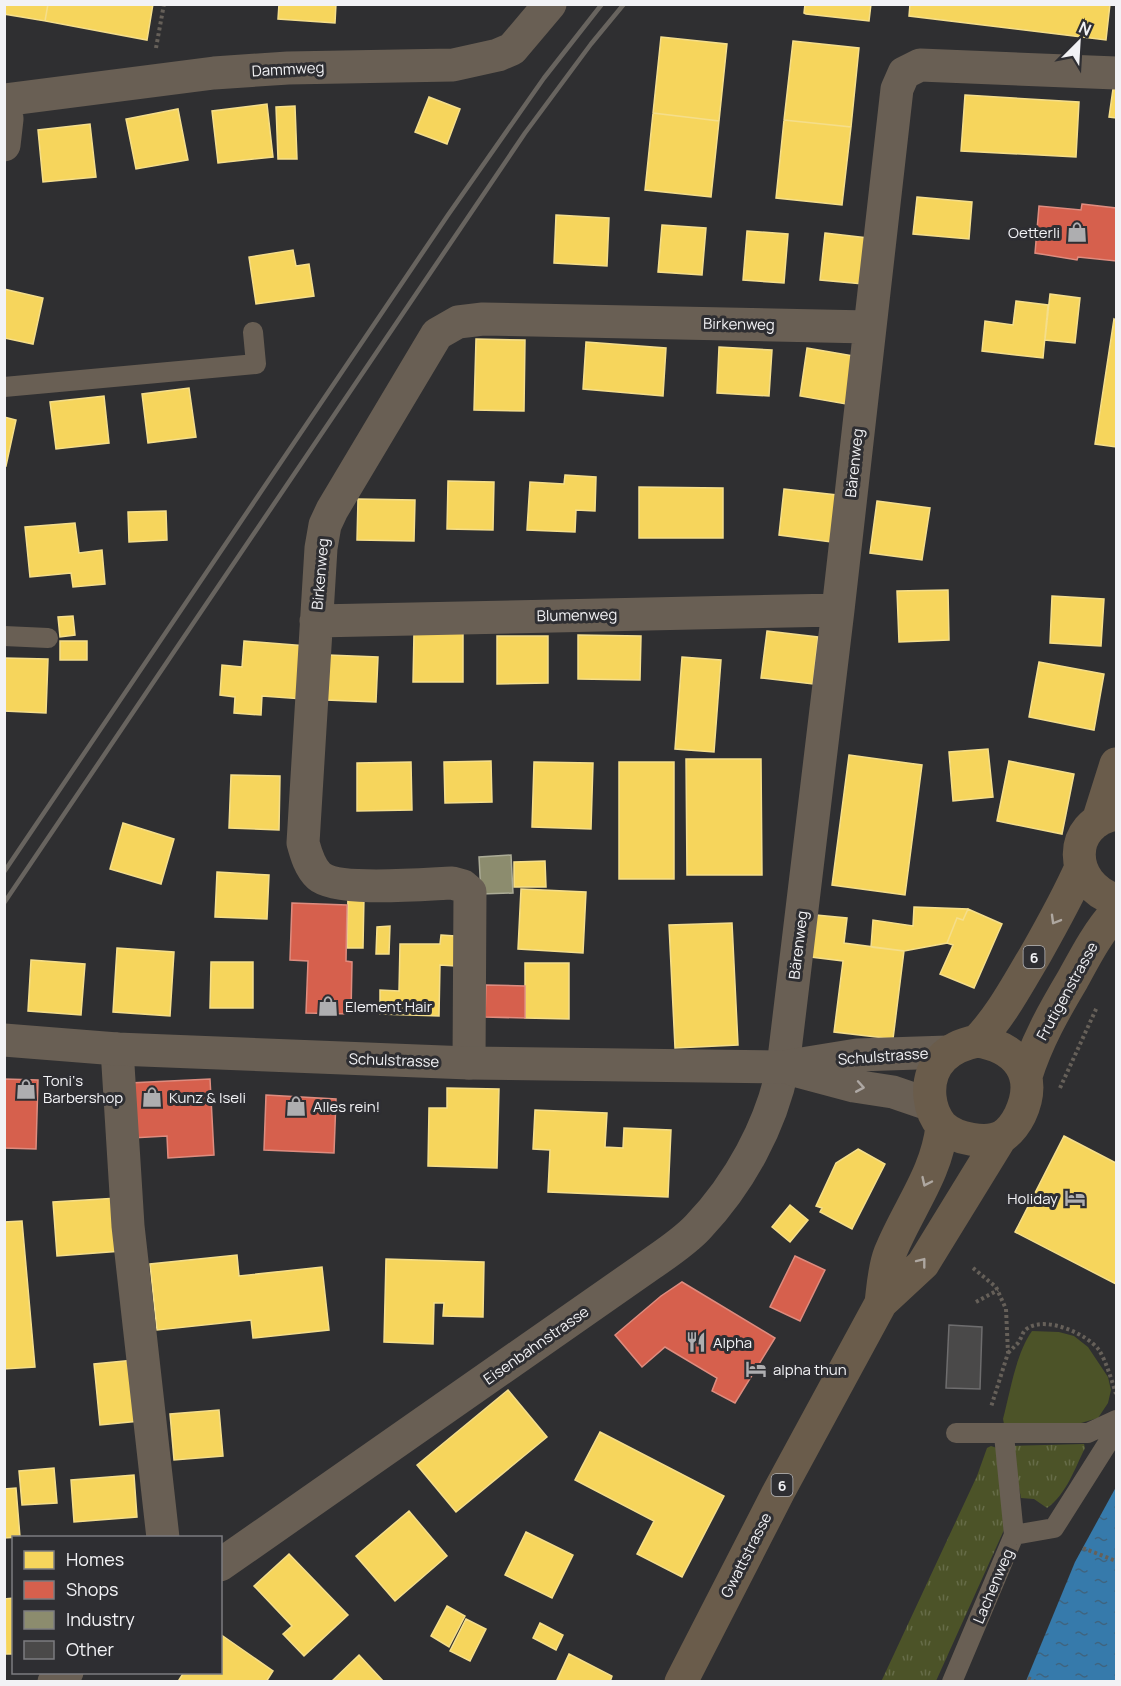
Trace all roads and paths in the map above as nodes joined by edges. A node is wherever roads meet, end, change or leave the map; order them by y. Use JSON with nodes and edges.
{"nodes":[{"id":1,"x":164,"y":4,"type":"edge"},
{"id":2,"x":550,"y":4,"type":"edge"},
{"id":3,"x":1116,"y":73,"type":"edge"},
{"id":4,"x":151,"y":82,"type":"junction"},
{"id":5,"x":5,"y":100,"type":"edge"},
{"id":6,"x":4,"y":145,"type":"edge"},
{"id":7,"x":869,"y":327,"type":"junction"},
{"id":8,"x":253,"y":332,"type":"dead end"},
{"id":9,"x":4,"y":387,"type":"edge"},
{"id":10,"x":838,"y":609,"type":"junction"},
{"id":11,"x":316,"y":621,"type":"junction"},
{"id":12,"x":4,"y":636,"type":"edge"},
{"id":13,"x":48,"y":638,"type":"dead end"},
{"id":14,"x":1116,"y":764,"type":"edge"},
{"id":15,"x":1107,"y":817,"type":"edge"},
{"id":16,"x":1081,"y":867,"type":"junction"},
{"id":17,"x":1116,"y":900,"type":"edge"},
{"id":18,"x":1116,"y":912,"type":"edge"},
{"id":19,"x":4,"y":1041,"type":"edge"},
{"id":20,"x":962,"y":1046,"type":"junction"},
{"id":21,"x":117,"y":1048,"type":"junction"},
{"id":22,"x":469,"y":1063,"type":"junction"},
{"id":23,"x":783,"y":1067,"type":"junction"},
{"id":24,"x":1026,"y":1076,"type":"junction"},
{"id":25,"x":937,"y":1115,"type":"junction"},
{"id":26,"x":1001,"y":1137,"type":"junction"},
{"id":27,"x":973,"y":1268,"type":"dead end"},
{"id":28,"x":998,"y":1290,"type":"junction"},
{"id":29,"x":976,"y":1302,"type":"dead end"},
{"id":30,"x":880,"y":1303,"type":"junction"},
{"id":31,"x":1008,"y":1353,"type":"junction"},
{"id":32,"x":1116,"y":1394,"type":"edge"},
{"id":33,"x":1116,"y":1420,"type":"edge"},
{"id":34,"x":1116,"y":1430,"type":"edge"},
{"id":35,"x":956,"y":1433,"type":"dead end"},
{"id":36,"x":983,"y":1434,"type":"junction"},
{"id":37,"x":1004,"y":1434,"type":"junction"},
{"id":38,"x":1014,"y":1535,"type":"junction"},
{"id":39,"x":163,"y":1536,"type":"edge"},
{"id":40,"x":1083,"y":1548,"type":"dead end"},
{"id":41,"x":1116,"y":1561,"type":"edge"},
{"id":42,"x":222,"y":1564,"type":"edge"},
{"id":43,"x":1028,"y":1678,"type":"dead end"},
{"id":44,"x":681,"y":1682,"type":"edge"},
{"id":45,"x":952,"y":1682,"type":"edge"},
{"id":46,"x":1036,"y":1682,"type":"edge"}],
"edges":[{"from":1,"to":4,"type":"path"},
{"from":2,"to":4,"type":"street","name":"Dammweg"},
{"from":3,"to":7,"type":"street","name":"Bärenweg"},
{"from":4,"to":5,"type":"street","name":"Dammweg"},
{"from":5,"to":6,"type":"street","name":"Dammweg"},
{"from":7,"to":10,"type":"street","name":"Bärenweg"},
{"from":7,"to":11,"type":"street","name":"Birkenweg"},
{"from":8,"to":9,"type":"lane"},
{"from":10,"to":11,"type":"street","name":"Blumenweg"},
{"from":10,"to":23,"type":"street","name":"Bärenweg"},
{"from":11,"to":22,"type":"street","name":"Birkenweg"},
{"from":12,"to":13,"type":"lane"},
{"from":14,"to":15,"type":"main road"},
{"from":15,"to":16,"type":"main road"},
{"from":16,"to":17,"type":"main road"},
{"from":16,"to":20,"type":"main road","number":"6","one_way":true},
{"from":18,"to":24,"type":"main road","name":"Frutigenstrasse"},
{"from":19,"to":21,"type":"street","name":"Schulstrasse"},
{"from":20,"to":23,"type":"street","name":"Schulstrasse"},
{"from":20,"to":24,"type":"main road"},
{"from":20,"to":25,"type":"main road"},
{"from":21,"to":22,"type":"street","name":"Schulstrasse"},
{"from":21,"to":39,"type":"street"},
{"from":22,"to":23,"type":"street","name":"Schulstrasse"},
{"from":23,"to":25,"type":"street","name":"Schulstrasse","one_way":true},
{"from":23,"to":42,"type":"street","name":"Eisenbahnstrasse"},
{"from":24,"to":26,"type":"main road"},
{"from":25,"to":26,"type":"main road"},
{"from":25,"to":30,"type":"main road","name":"Gwattstrasse","number":"6","one_way":true},
{"from":30,"to":26,"type":"main road","name":"Gwattstrasse","number":"6","one_way":true},
{"from":27,"to":28,"type":"path"},
{"from":28,"to":29,"type":"path"},
{"from":28,"to":31,"type":"path"},
{"from":30,"to":44,"type":"main road","name":"Gwattstrasse","number":"6"},
{"from":31,"to":32,"type":"path"},
{"from":31,"to":36,"type":"path"},
{"from":33,"to":37,"type":"lane"},
{"from":34,"to":38,"type":"lane","name":"Lachenweg"},
{"from":35,"to":36,"type":"lane"},
{"from":36,"to":37,"type":"lane"},
{"from":37,"to":38,"type":"lane"},
{"from":38,"to":45,"type":"lane","name":"Lachenweg"},
{"from":40,"to":41,"type":"path"},
{"from":43,"to":46,"type":"path"}]}
